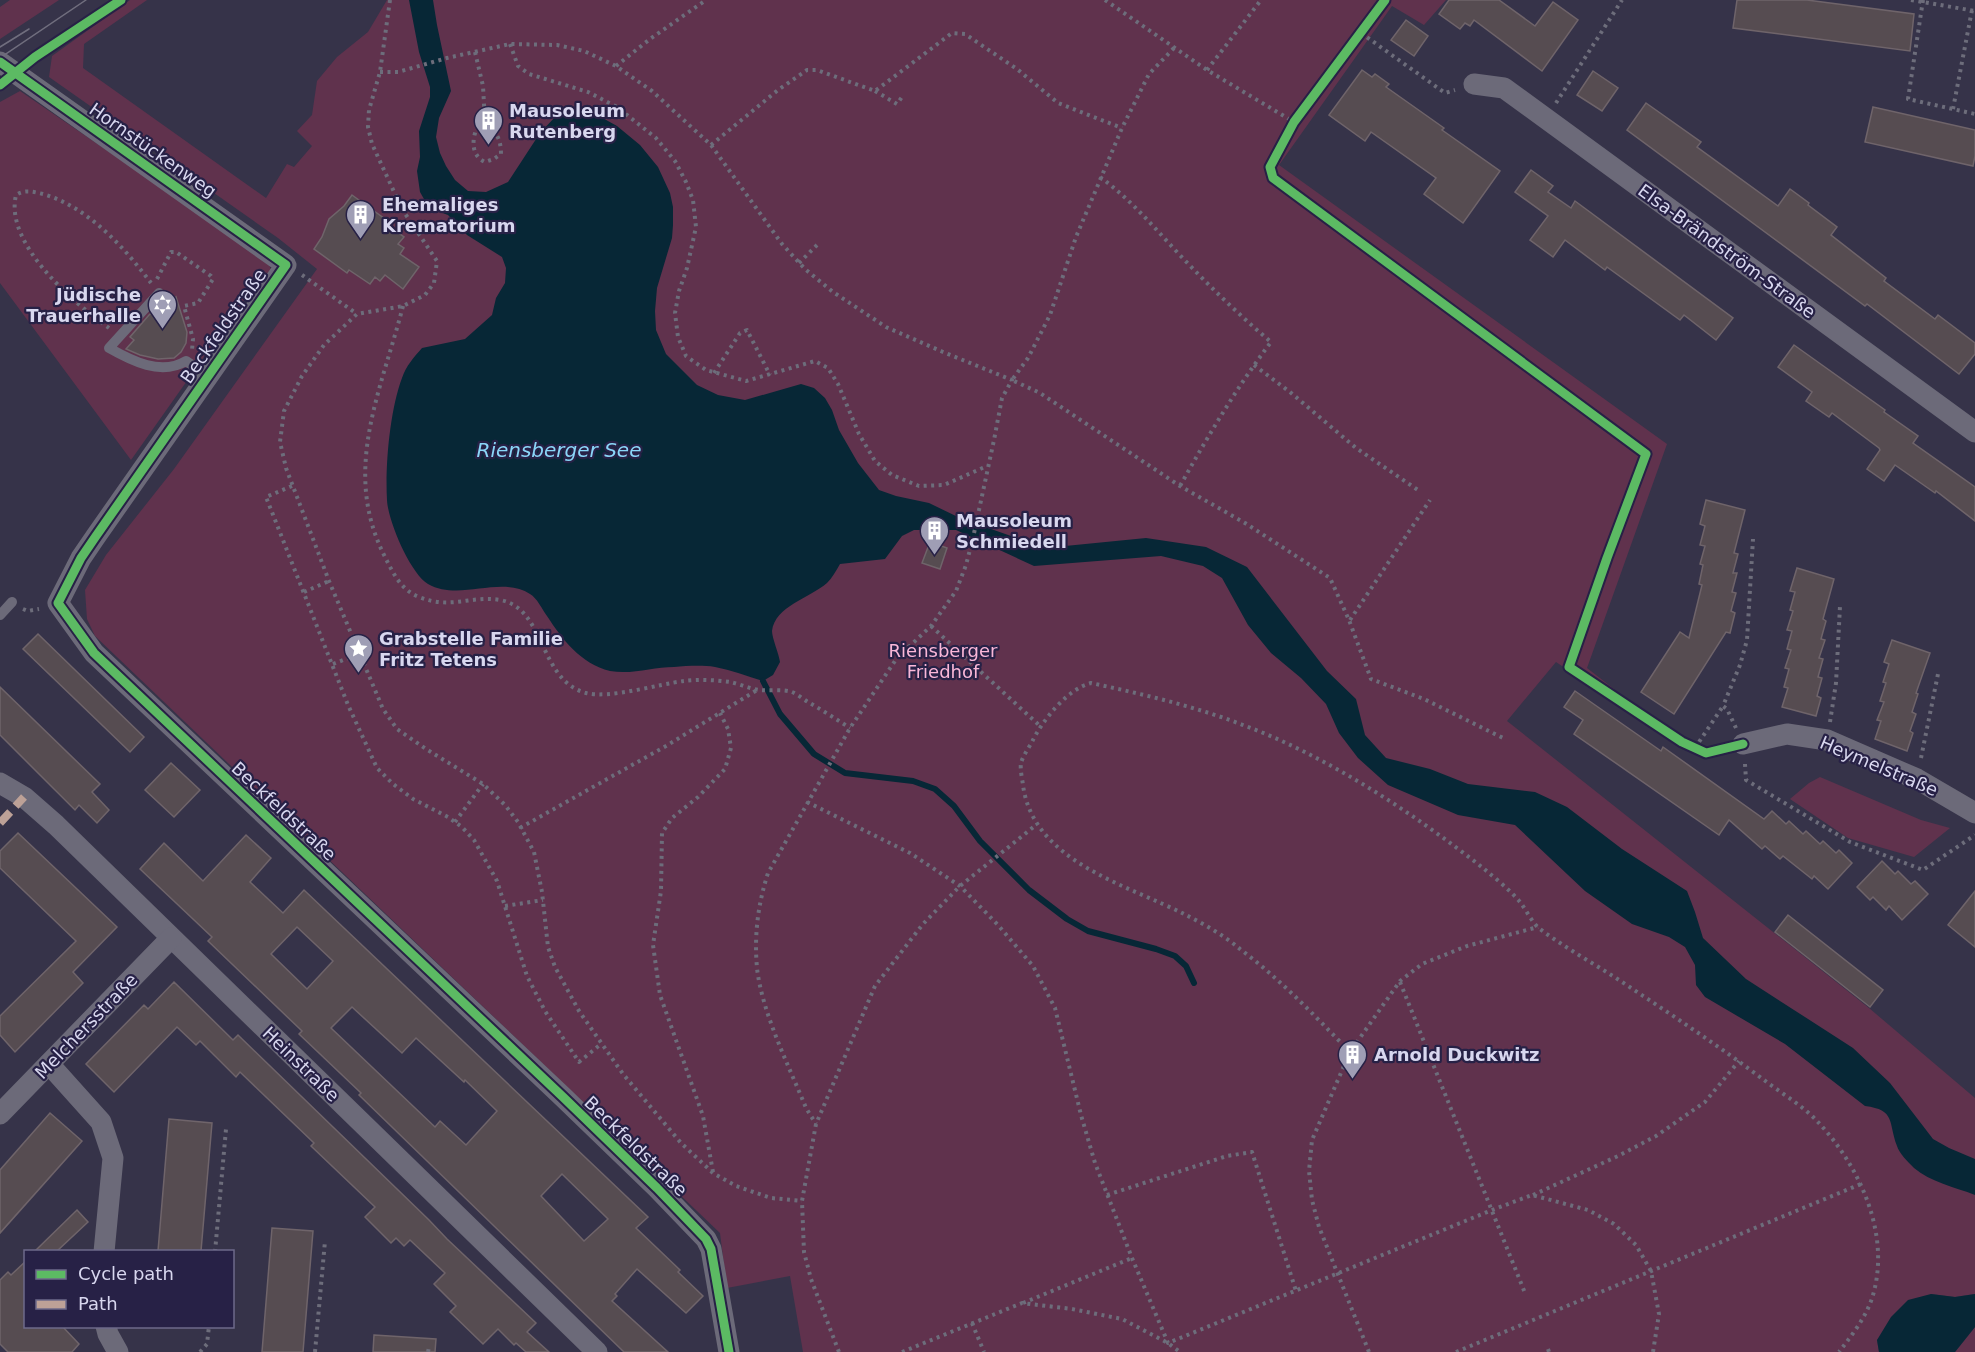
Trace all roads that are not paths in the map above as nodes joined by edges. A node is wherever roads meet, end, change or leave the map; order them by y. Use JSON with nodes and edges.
{"nodes":[{"id":1,"x":0,"y":62,"type":"edge"},
{"id":2,"x":1474,"y":84,"type":"road end"},
{"id":3,"x":286,"y":264,"type":"joint"},
{"id":4,"x":159,"y":293,"type":"dead end"},
{"id":5,"x":208,"y":376,"type":"junction"},
{"id":6,"x":1975,"y":432,"type":"edge"},
{"id":7,"x":12,"y":602,"type":"road end"},
{"id":8,"x":0,"y":615,"type":"edge"},
{"id":9,"x":1743,"y":744,"type":"road end"},
{"id":10,"x":0,"y":783,"type":"edge"},
{"id":11,"x":1975,"y":813,"type":"edge"},
{"id":12,"x":171,"y":938,"type":"junction"},
{"id":13,"x":50,"y":1064,"type":"junction"},
{"id":14,"x":0,"y":1114,"type":"edge"},
{"id":15,"x":104,"y":1250,"type":"edge"},
{"id":16,"x":106,"y":1328,"type":"edge"},
{"id":17,"x":118,"y":1352,"type":"edge"},
{"id":18,"x":597,"y":1352,"type":"edge"},
{"id":19,"x":729,"y":1352,"type":"edge"}],
"edges":[{"from":1,"to":3,"type":"street","name":"Hornstückenweg"},
{"from":2,"to":6,"type":"street","name":"Elsa-Brändström-Straße"},
{"from":3,"to":5,"type":"street","name":"Beckfeldstraße"},
{"from":4,"to":5,"type":"lane"},
{"from":5,"to":19,"type":"street","name":"Beckfeldstraße"},
{"from":7,"to":8,"type":"lane"},
{"from":9,"to":11,"type":"street","name":"Heymelstraße"},
{"from":10,"to":12,"type":"street","name":"Heinstraße"},
{"from":12,"to":13,"type":"street","name":"Melchersstraße"},
{"from":12,"to":18,"type":"street","name":"Heinstraße"},
{"from":13,"to":14,"type":"street","name":"Melchersstraße"},
{"from":13,"to":15,"type":"street"},
{"from":16,"to":17,"type":"street"}]}
